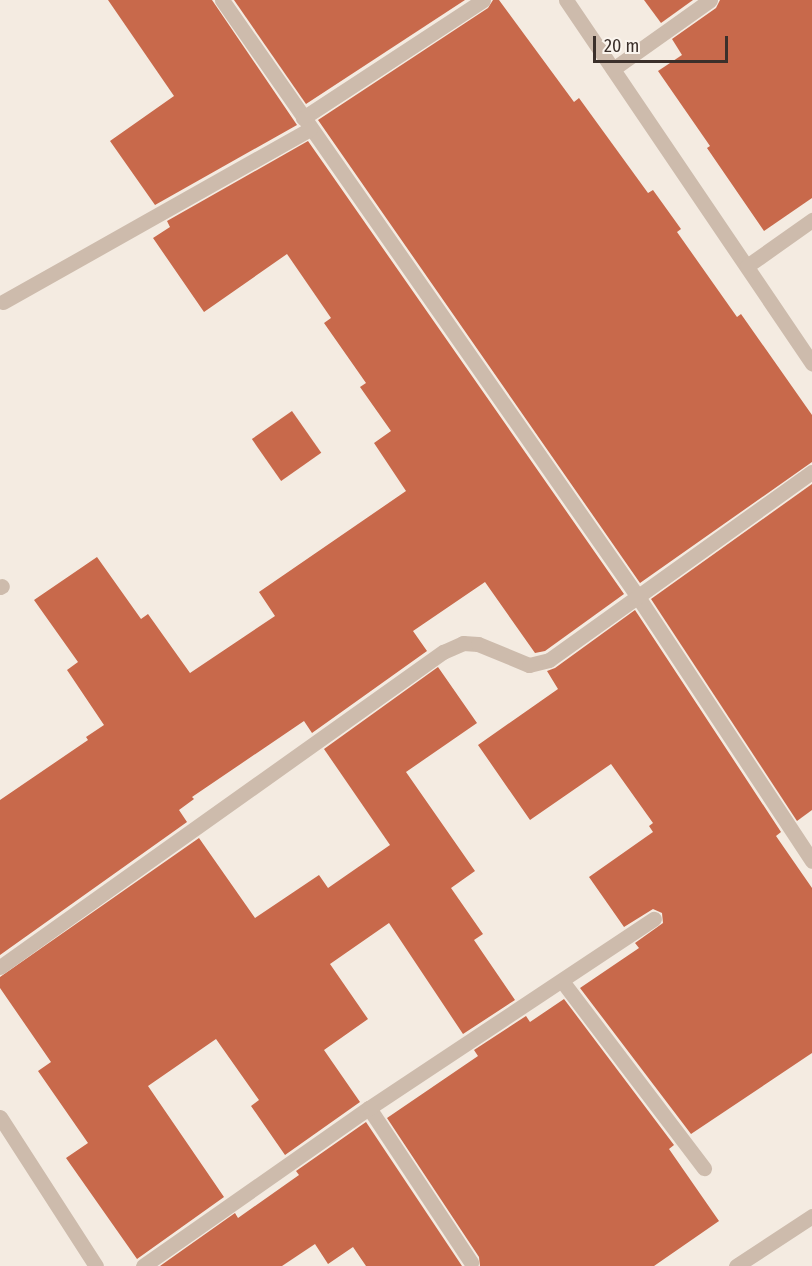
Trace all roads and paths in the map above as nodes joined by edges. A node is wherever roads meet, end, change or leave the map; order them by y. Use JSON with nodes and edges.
{"nodes":[{"id":1,"x":222,"y":0,"type":"edge"},
{"id":2,"x":483,"y":0,"type":"edge"},
{"id":3,"x":566,"y":0,"type":"edge"},
{"id":4,"x":710,"y":0,"type":"edge"},
{"id":5,"x":613,"y":69,"type":"junction"},
{"id":6,"x":307,"y":123,"type":"junction"},
{"id":7,"x":812,"y":220,"type":"edge"},
{"id":8,"x":747,"y":266,"type":"junction"},
{"id":9,"x":3,"y":302,"type":"dead end"},
{"id":10,"x":812,"y":363,"type":"edge"},
{"id":11,"x":812,"y":472,"type":"edge"},
{"id":12,"x":638,"y":597,"type":"junction"},
{"id":13,"x":812,"y":861,"type":"edge"},
{"id":14,"x":654,"y":919,"type":"dead end"},
{"id":15,"x":0,"y":967,"type":"edge"},
{"id":16,"x":562,"y":981,"type":"junction"},
{"id":17,"x":369,"y":1108,"type":"junction"},
{"id":18,"x":0,"y":1117,"type":"edge"},
{"id":19,"x":704,"y":1168,"type":"dead end"},
{"id":20,"x":812,"y":1216,"type":"edge"},
{"id":21,"x":471,"y":1262,"type":"dead end"},
{"id":22,"x":96,"y":1266,"type":"edge"},
{"id":23,"x":143,"y":1266,"type":"edge"},
{"id":24,"x":736,"y":1266,"type":"edge"}],
"edges":[{"from":1,"to":6,"type":"street"},
{"from":2,"to":6,"type":"street"},
{"from":3,"to":5,"type":"street"},
{"from":4,"to":5,"type":"street"},
{"from":5,"to":8,"type":"street"},
{"from":6,"to":9,"type":"street"},
{"from":6,"to":12,"type":"street"},
{"from":7,"to":8,"type":"street"},
{"from":8,"to":10,"type":"street"},
{"from":11,"to":12,"type":"street"},
{"from":12,"to":13,"type":"street"},
{"from":12,"to":15,"type":"street"},
{"from":14,"to":16,"type":"street"},
{"from":16,"to":17,"type":"street"},
{"from":16,"to":19,"type":"street"},
{"from":17,"to":21,"type":"street"},
{"from":17,"to":23,"type":"street"},
{"from":18,"to":22,"type":"street"},
{"from":20,"to":24,"type":"street"}]}
